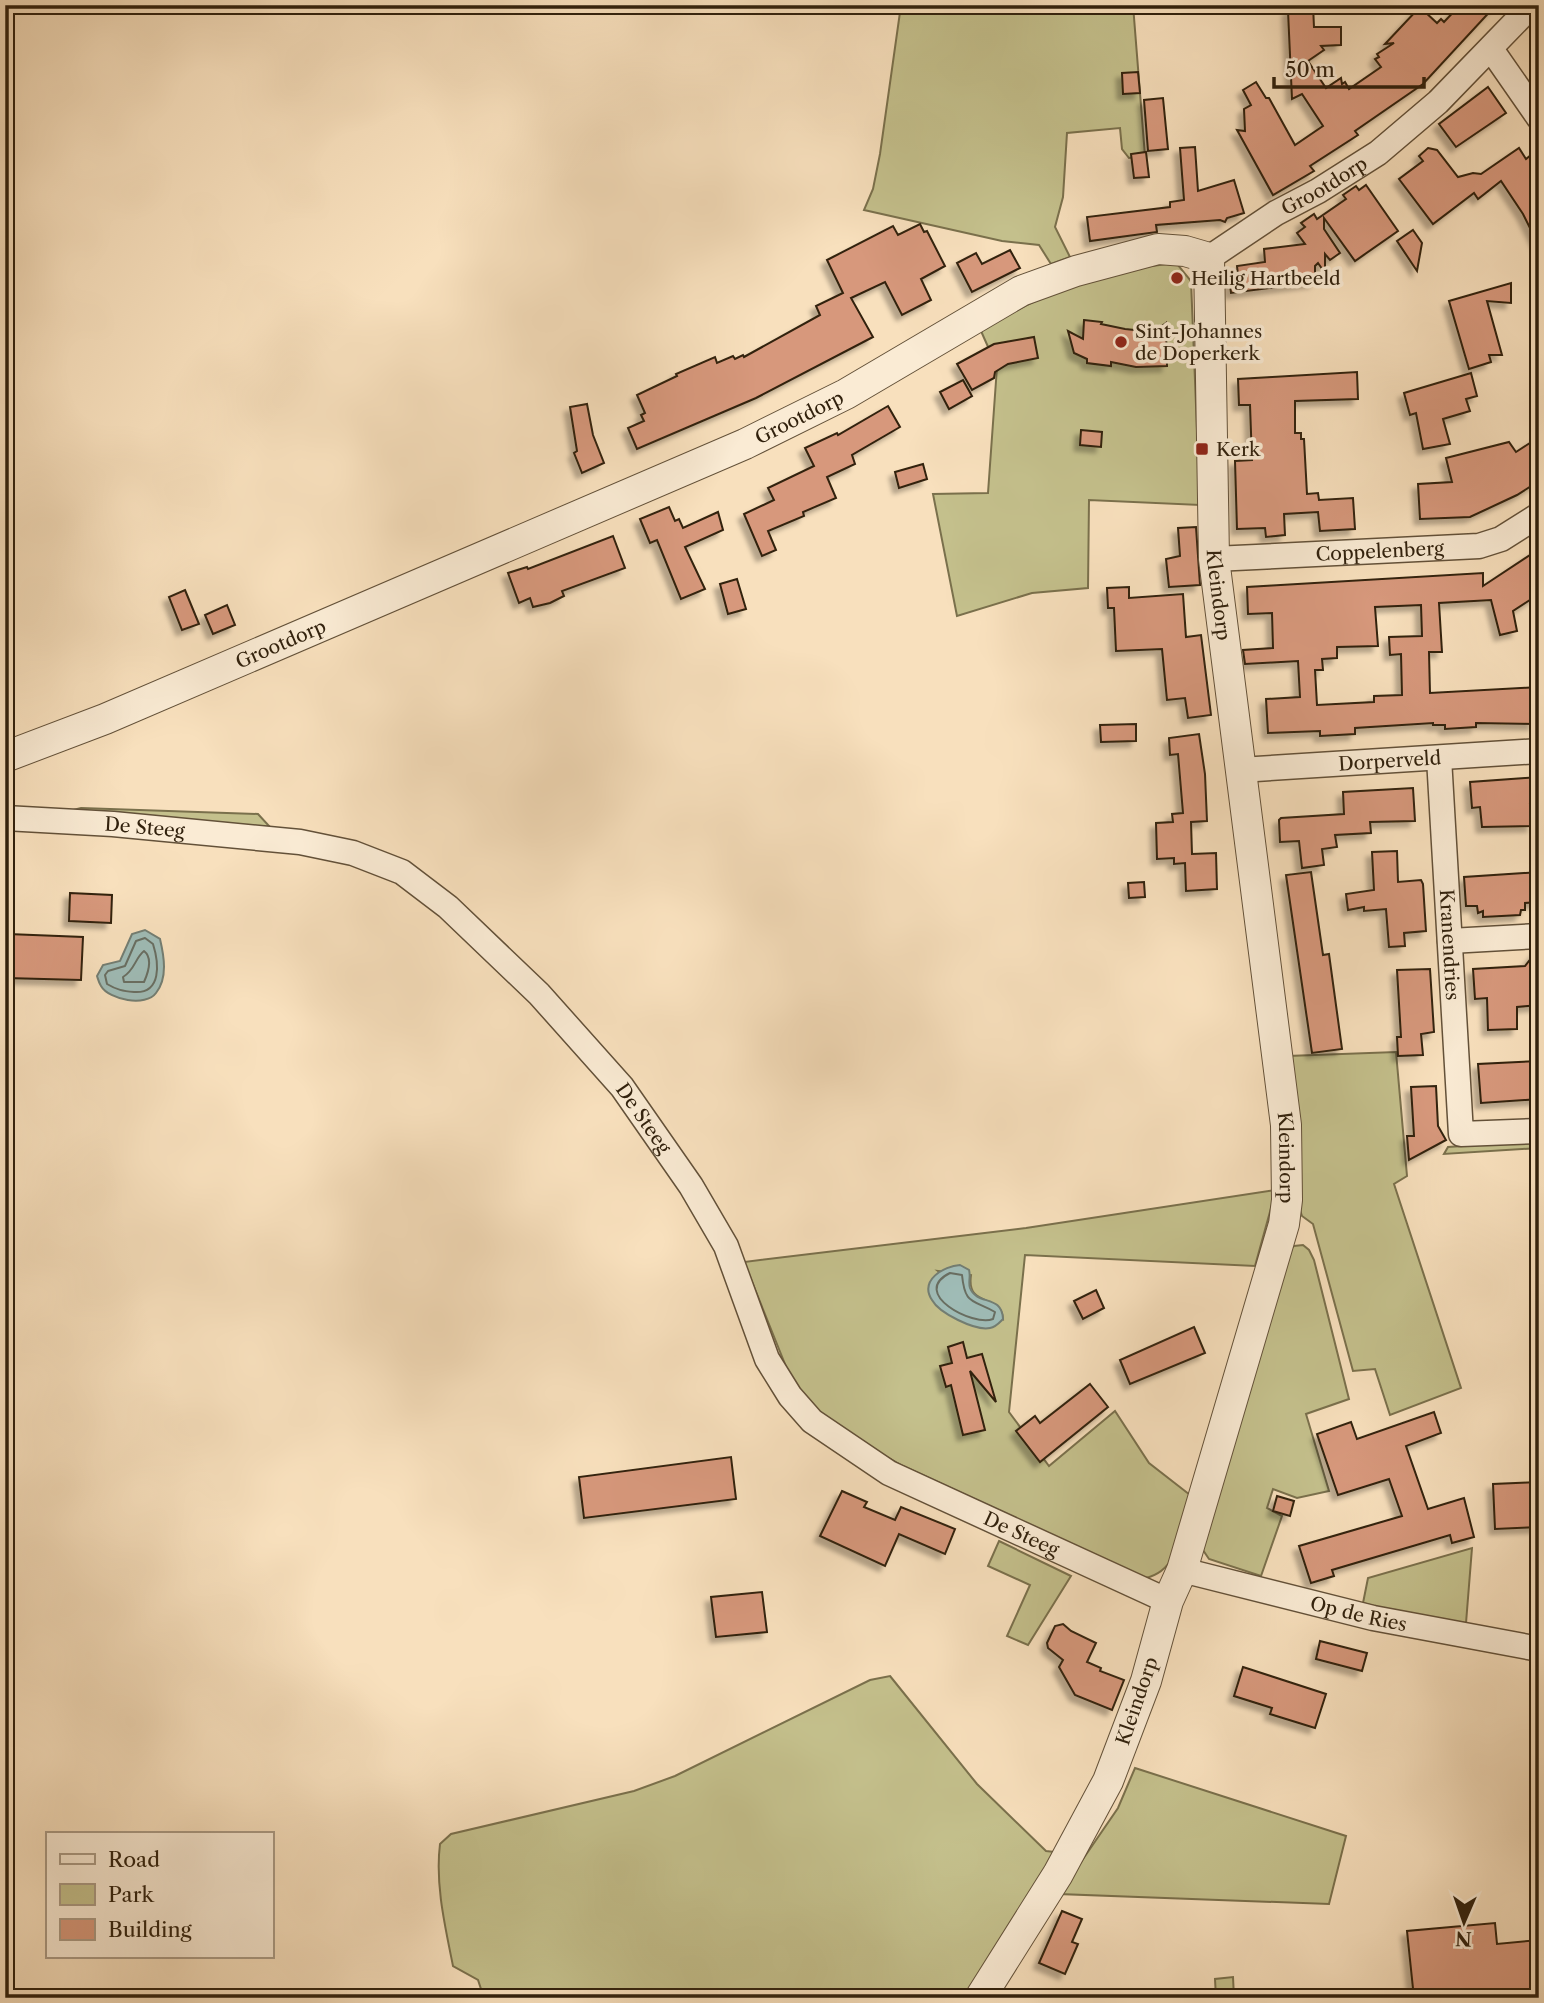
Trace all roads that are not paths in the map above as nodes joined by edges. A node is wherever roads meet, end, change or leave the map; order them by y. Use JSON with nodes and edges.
{"nodes":[{"id":1,"x":1532,"y":5,"type":"edge"},
{"id":2,"x":1491,"y":49,"type":"junction"},
{"id":3,"x":1539,"y":118,"type":"edge"},
{"id":4,"x":1209,"y":257,"type":"junction"},
{"id":5,"x":1539,"y":515,"type":"edge"},
{"id":6,"x":1214,"y":559,"type":"junction"},
{"id":7,"x":1539,"y":751,"type":"edge"},
{"id":8,"x":5,"y":757,"type":"edge"},
{"id":9,"x":1439,"y":758,"type":"junction"},
{"id":10,"x":1241,"y":771,"type":"junction"},
{"id":11,"x":5,"y":818,"type":"edge"},
{"id":12,"x":1539,"y":936,"type":"edge"},
{"id":13,"x":1450,"y":941,"type":"junction"},
{"id":14,"x":1539,"y":1131,"type":"edge"},
{"id":15,"x":1182,"y":1570,"type":"junction"},
{"id":16,"x":1168,"y":1601,"type":"junction"},
{"id":17,"x":1539,"y":1649,"type":"edge"},
{"id":18,"x":980,"y":1998,"type":"edge"}],
"edges":[{"from":1,"to":2,"type":"street","name":"Grootdorp"},
{"from":2,"to":3,"type":"street"},
{"from":2,"to":4,"type":"street","name":"Grootdorp"},
{"from":4,"to":6,"type":"street","name":"Kleindorp"},
{"from":4,"to":8,"type":"street","name":"Grootdorp"},
{"from":5,"to":6,"type":"street","name":"Coppelenberg"},
{"from":6,"to":10,"type":"street","name":"Kleindorp"},
{"from":7,"to":9,"type":"street","name":"Dorperveld"},
{"from":9,"to":10,"type":"street","name":"Dorperveld"},
{"from":9,"to":13,"type":"street","name":"Kranendries"},
{"from":10,"to":15,"type":"street","name":"Kleindorp"},
{"from":11,"to":16,"type":"street","name":"De Steeg"},
{"from":12,"to":13,"type":"street"},
{"from":13,"to":14,"type":"street","name":"Kranendries"},
{"from":15,"to":16,"type":"street","name":"Kleindorp"},
{"from":15,"to":17,"type":"street","name":"Op de Ries"},
{"from":16,"to":18,"type":"street","name":"Kleindorp"}]}
